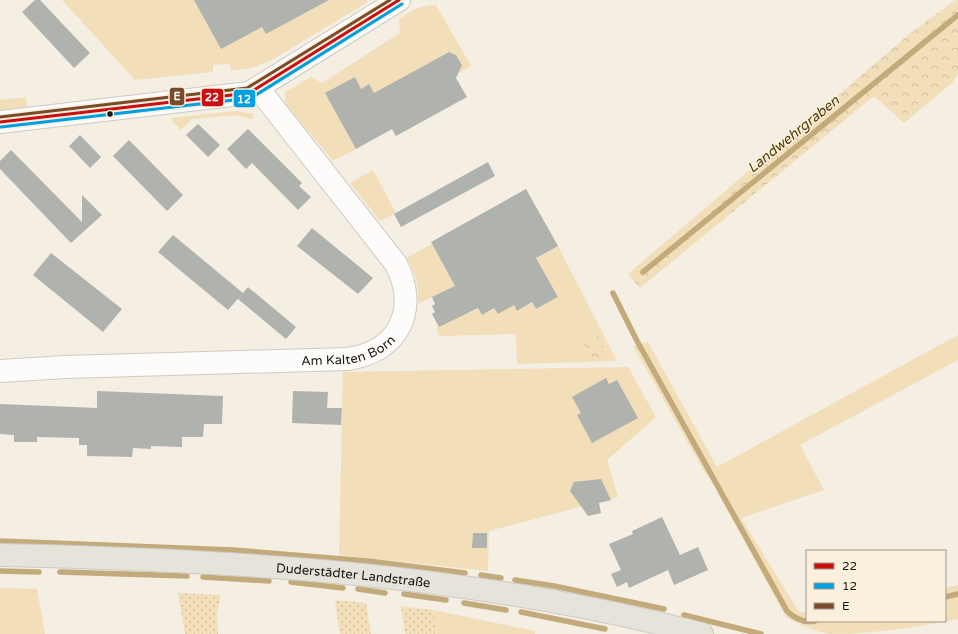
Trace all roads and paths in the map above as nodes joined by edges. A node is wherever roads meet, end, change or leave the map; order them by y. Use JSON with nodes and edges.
{"nodes":[{"id":1,"x":399,"y":0,"type":"edge"},
{"id":2,"x":258,"y":88,"type":"junction"},
{"id":3,"x":0,"y":122,"type":"edge"},
{"id":4,"x":0,"y":371,"type":"edge"},
{"id":5,"x":0,"y":555,"type":"edge"},
{"id":6,"x":702,"y":634,"type":"edge"}],
"edges":[{"from":1,"to":2,"type":"street"},
{"from":2,"to":3,"type":"street"},
{"from":2,"to":4,"type":"street","name":"Am Kalten Born"},
{"from":5,"to":6,"type":"main road","name":"Duderstädter Landstraße"}]}
